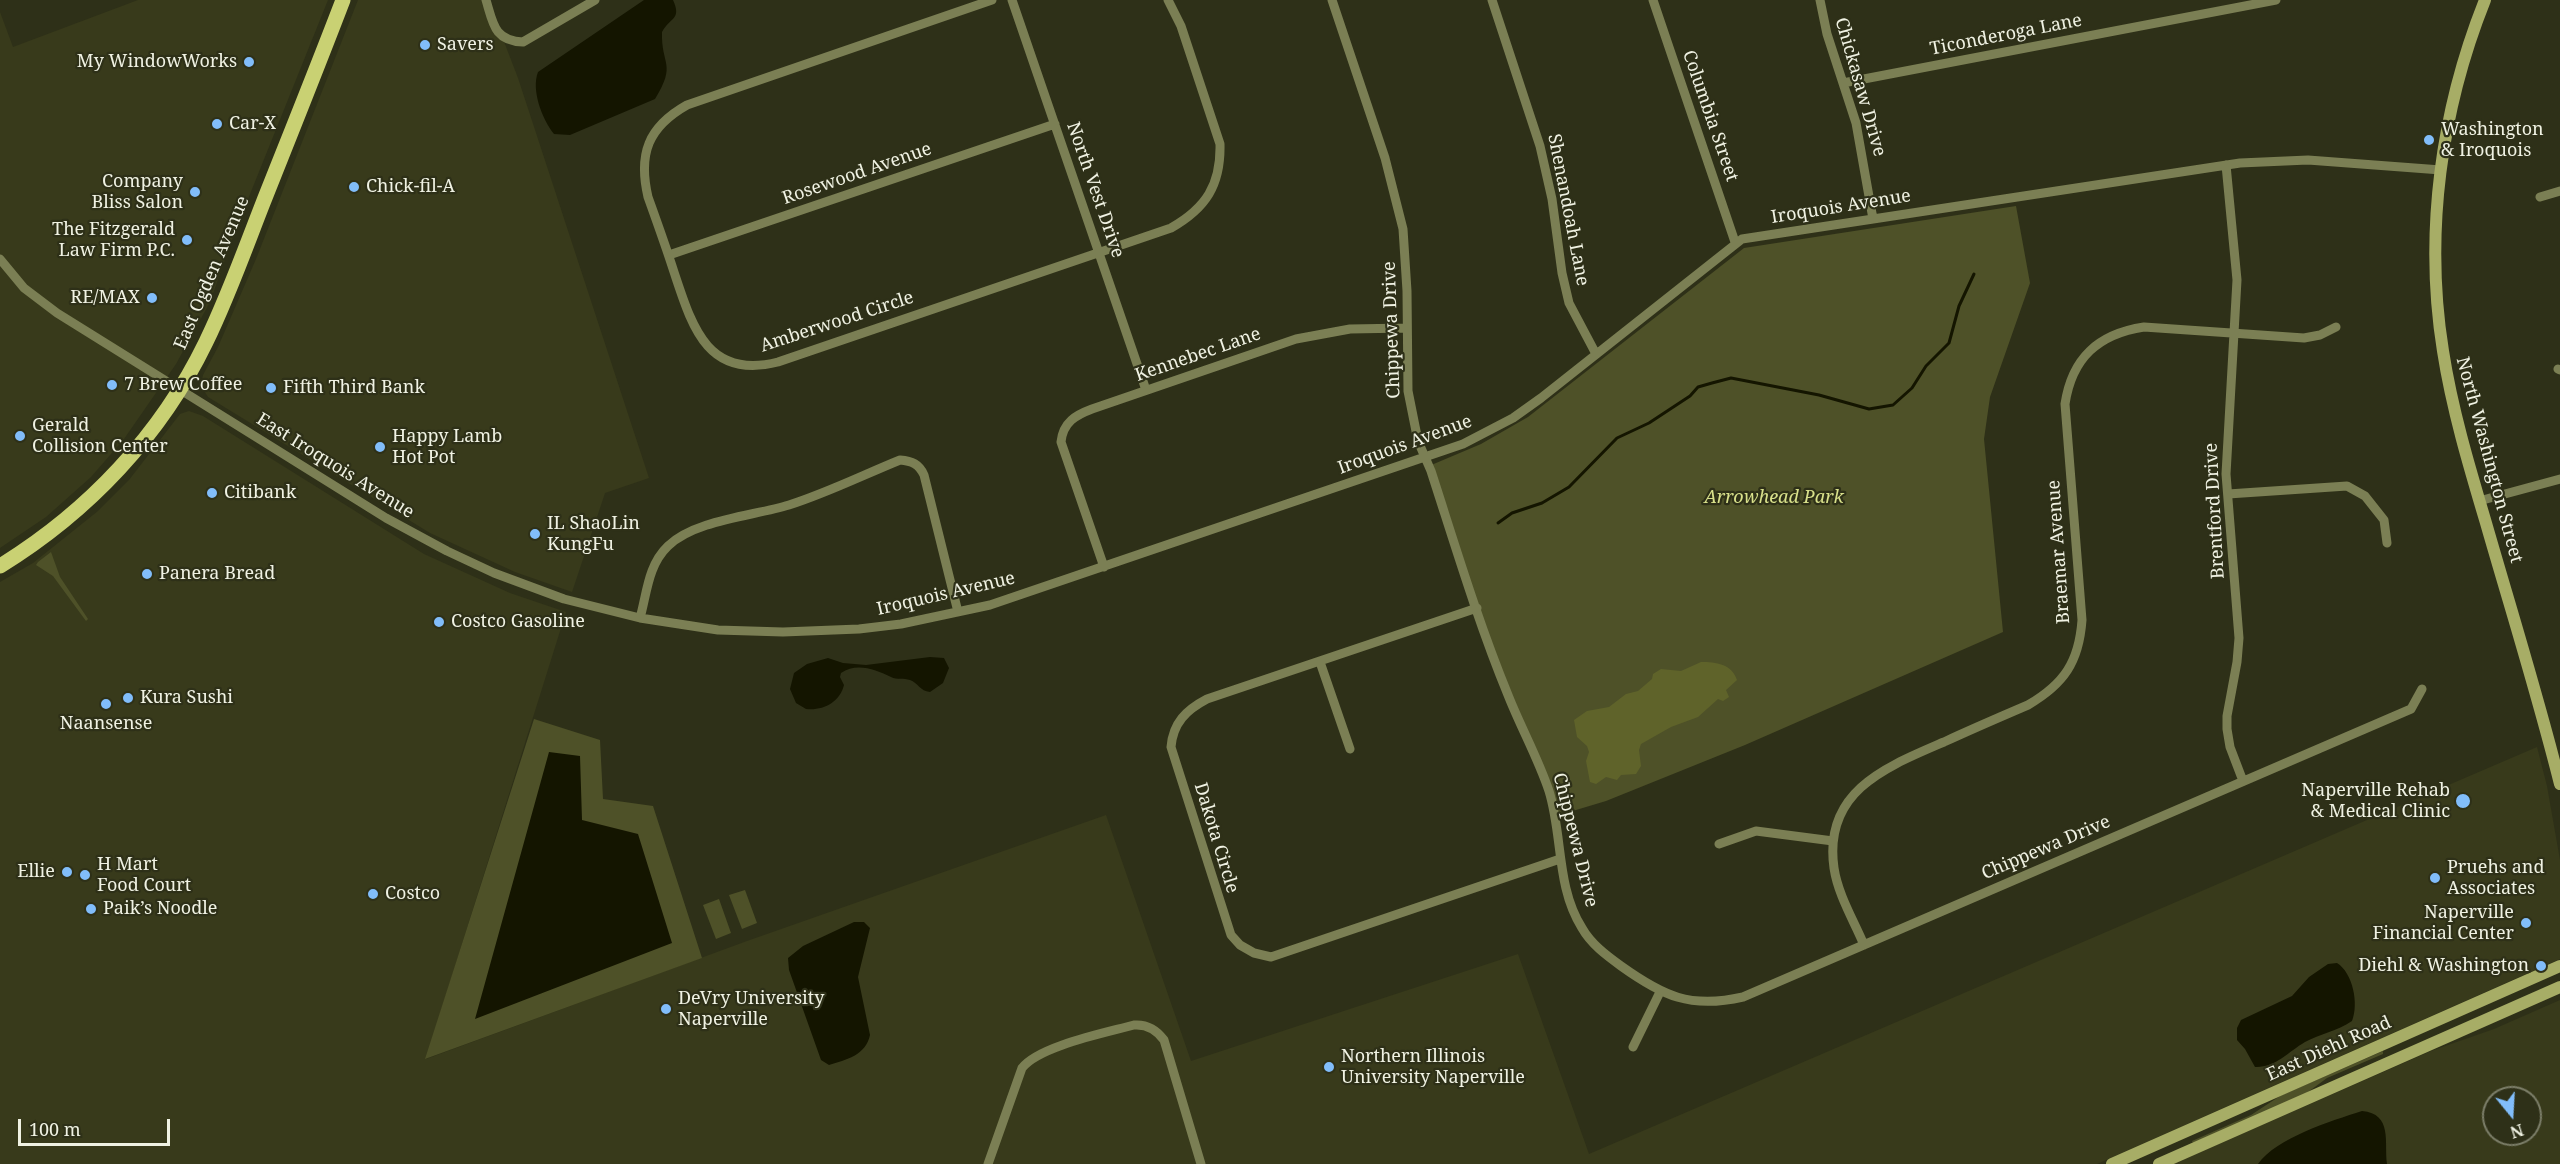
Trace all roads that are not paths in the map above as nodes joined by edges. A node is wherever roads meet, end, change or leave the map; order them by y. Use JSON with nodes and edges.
{"nodes":[{"id":1,"x":343,"y":0,"type":"edge"},
{"id":2,"x":486,"y":0,"type":"edge"},
{"id":3,"x":595,"y":0,"type":"edge"},
{"id":4,"x":992,"y":0,"type":"edge"},
{"id":5,"x":1012,"y":0,"type":"edge"},
{"id":6,"x":1168,"y":0,"type":"edge"},
{"id":7,"x":1332,"y":0,"type":"edge"},
{"id":8,"x":1492,"y":0,"type":"edge"},
{"id":9,"x":1653,"y":0,"type":"edge"},
{"id":10,"x":1820,"y":0,"type":"edge"},
{"id":11,"x":2276,"y":0,"type":"edge"},
{"id":12,"x":2485,"y":0,"type":"edge"},
{"id":13,"x":1843,"y":83,"type":"junction"},
{"id":14,"x":1055,"y":124,"type":"junction"},
{"id":15,"x":2226,"y":165,"type":"junction"},
{"id":16,"x":2441,"y":170,"type":"junction"},
{"id":17,"x":2560,"y":191,"type":"edge"},
{"id":18,"x":2540,"y":197,"type":"dead end"},
{"id":19,"x":1873,"y":219,"type":"junction"},
{"id":20,"x":1735,"y":242,"type":"junction"},
{"id":21,"x":1099,"y":253,"type":"junction"},
{"id":22,"x":669,"y":255,"type":"junction"},
{"id":23,"x":0,"y":259,"type":"edge"},
{"id":24,"x":2337,"y":327,"type":"dead end"},
{"id":25,"x":1407,"y":328,"type":"junction"},
{"id":26,"x":2235,"y":332,"type":"junction"},
{"id":27,"x":1596,"y":354,"type":"junction"},
{"id":28,"x":179,"y":390,"type":"junction"},
{"id":29,"x":1146,"y":390,"type":"junction"},
{"id":30,"x":1425,"y":458,"type":"junction"},
{"id":31,"x":2560,"y":478,"type":"edge"},
{"id":32,"x":2228,"y":494,"type":"junction"},
{"id":33,"x":2479,"y":501,"type":"junction"},
{"id":34,"x":2387,"y":543,"type":"dead end"},
{"id":35,"x":0,"y":566,"type":"edge"},
{"id":36,"x":1104,"y":567,"type":"junction"},
{"id":37,"x":585,"y":605,"type":"joint"},
{"id":38,"x":1477,"y":608,"type":"junction"},
{"id":39,"x":958,"y":612,"type":"junction"},
{"id":40,"x":640,"y":618,"type":"junction"},
{"id":41,"x":1320,"y":662,"type":"junction"},
{"id":42,"x":2422,"y":688,"type":"dead end"},
{"id":43,"x":1350,"y":749,"type":"dead end"},
{"id":44,"x":2243,"y":781,"type":"junction"},
{"id":45,"x":2560,"y":784,"type":"edge"},
{"id":46,"x":1833,"y":841,"type":"junction"},
{"id":47,"x":1719,"y":844,"type":"dead end"},
{"id":48,"x":1560,"y":859,"type":"junction"},
{"id":49,"x":1864,"y":945,"type":"junction"},
{"id":50,"x":2560,"y":966,"type":"edge"},
{"id":51,"x":2560,"y":987,"type":"edge"},
{"id":52,"x":1660,"y":992,"type":"junction"},
{"id":53,"x":1634,"y":1047,"type":"dead end"},
{"id":54,"x":988,"y":1164,"type":"edge"},
{"id":55,"x":1201,"y":1164,"type":"edge"},
{"id":56,"x":2112,"y":1164,"type":"edge"},
{"id":57,"x":2159,"y":1164,"type":"edge"}],
"edges":[{"from":1,"to":28,"type":"main road","name":"East Ogden Avenue"},
{"from":2,"to":3,"type":"street"},
{"from":4,"to":22,"type":"street","name":"Amberwood Circle"},
{"from":5,"to":14,"type":"street","name":"North Vest Drive"},
{"from":6,"to":21,"type":"street","name":"Amberwood Circle"},
{"from":7,"to":25,"type":"street","name":"Chippewa Drive"},
{"from":8,"to":27,"type":"street","name":"Shenandoah Lane"},
{"from":9,"to":20,"type":"street","name":"Columbia Street"},
{"from":10,"to":13,"type":"street","name":"Chickasaw Drive"},
{"from":11,"to":13,"type":"street","name":"Ticonderoga Lane"},
{"from":12,"to":16,"type":"street","name":"North Washington Street"},
{"from":13,"to":19,"type":"street","name":"Chickasaw Drive"},
{"from":14,"to":21,"type":"street","name":"North Vest Drive"},
{"from":14,"to":22,"type":"street","name":"Rosewood Avenue"},
{"from":15,"to":16,"type":"street"},
{"from":15,"to":19,"type":"street","name":"Iroquois Avenue"},
{"from":15,"to":26,"type":"street","name":"Brentford Drive"},
{"from":16,"to":33,"type":"street","name":"North Washington Street"},
{"from":17,"to":18,"type":"street"},
{"from":19,"to":20,"type":"street","name":"Iroquois Avenue"},
{"from":20,"to":27,"type":"street","name":"Iroquois Avenue"},
{"from":21,"to":22,"type":"street","name":"Amberwood Circle"},
{"from":21,"to":29,"type":"street","name":"North Vest Drive"},
{"from":23,"to":28,"type":"street","name":"East Iroquois Avenue"},
{"from":24,"to":26,"type":"street","name":"Braemar Avenue"},
{"from":25,"to":29,"type":"street","name":"Kennebec Lane"},
{"from":25,"to":30,"type":"street","name":"Chippewa Drive"},
{"from":26,"to":32,"type":"street","name":"Brentford Drive"},
{"from":26,"to":46,"type":"street","name":"Braemar Avenue"},
{"from":27,"to":30,"type":"street","name":"Iroquois Avenue"},
{"from":28,"to":35,"type":"main road","name":"East Ogden Avenue"},
{"from":28,"to":37,"type":"street","name":"East Iroquois Avenue"},
{"from":29,"to":36,"type":"street","name":"Kennebec Lane"},
{"from":30,"to":36,"type":"street","name":"Iroquois Avenue"},
{"from":30,"to":38,"type":"street","name":"Chippewa Drive"},
{"from":31,"to":33,"type":"street"},
{"from":32,"to":34,"type":"street"},
{"from":32,"to":44,"type":"street","name":"Brentford Drive"},
{"from":33,"to":45,"type":"street","name":"North Washington Street"},
{"from":36,"to":39,"type":"street","name":"Iroquois Avenue"},
{"from":37,"to":40,"type":"street","name":"Iroquois Avenue"},
{"from":38,"to":41,"type":"street","name":"Dakota Circle"},
{"from":38,"to":48,"type":"street","name":"Chippewa Drive"},
{"from":39,"to":40,"type":"street","name":"Iroquois Avenue"},
{"from":39,"to":40,"type":"street"},
{"from":41,"to":43,"type":"street"},
{"from":41,"to":48,"type":"street","name":"Dakota Circle"},
{"from":42,"to":44,"type":"street","name":"Chippewa Drive"},
{"from":44,"to":49,"type":"street","name":"Chippewa Drive"},
{"from":46,"to":47,"type":"street"},
{"from":46,"to":49,"type":"street","name":"Braemar Avenue"},
{"from":48,"to":52,"type":"street","name":"Chippewa Drive"},
{"from":49,"to":52,"type":"street","name":"Chippewa Drive"},
{"from":50,"to":56,"type":"street","name":"East Diehl Road"},
{"from":51,"to":57,"type":"street","name":"East Diehl Road"},
{"from":52,"to":53,"type":"street"},
{"from":54,"to":55,"type":"street"}]}
